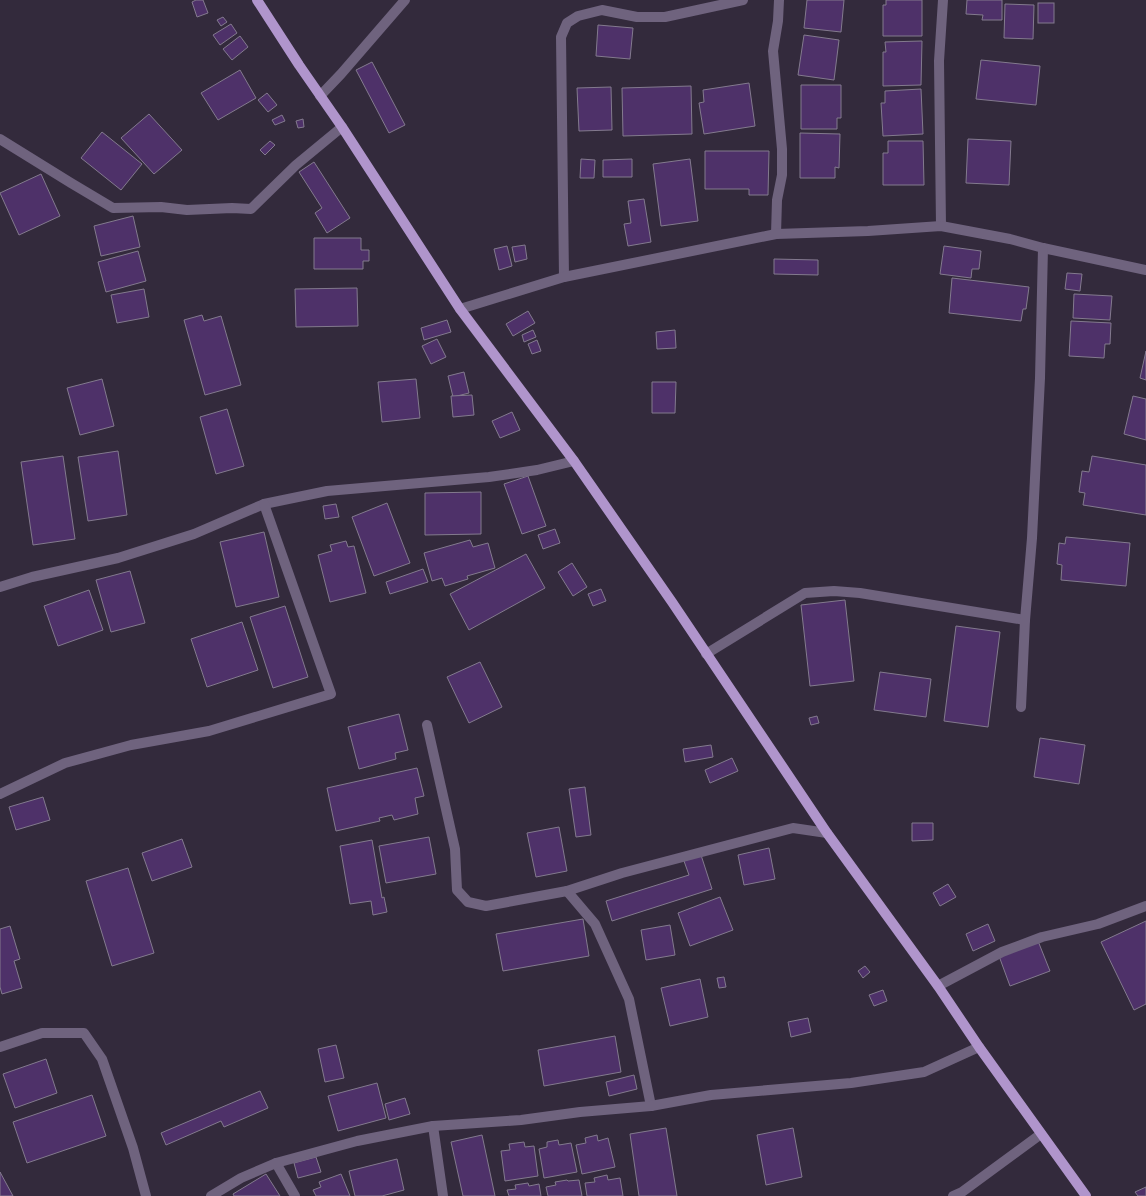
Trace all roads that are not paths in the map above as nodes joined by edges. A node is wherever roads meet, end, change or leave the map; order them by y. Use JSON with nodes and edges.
{"nodes":[{"id":1,"x":257,"y":0,"type":"edge"},
{"id":2,"x":405,"y":0,"type":"edge"},
{"id":3,"x":743,"y":0,"type":"edge"},
{"id":4,"x":779,"y":0,"type":"edge"},
{"id":5,"x":943,"y":0,"type":"edge"},
{"id":6,"x":320,"y":96,"type":"junction"},
{"id":7,"x":342,"y":127,"type":"junction"},
{"id":8,"x":0,"y":139,"type":"edge"},
{"id":9,"x":941,"y":226,"type":"junction"},
{"id":10,"x":776,"y":234,"type":"junction"},
{"id":11,"x":1043,"y":248,"type":"junction"},
{"id":12,"x":1146,"y":270,"type":"edge"},
{"id":13,"x":564,"y":278,"type":"junction"},
{"id":14,"x":460,"y":309,"type":"junction"},
{"id":15,"x":574,"y":461,"type":"junction"},
{"id":16,"x":264,"y":504,"type":"junction"},
{"id":17,"x":0,"y":587,"type":"edge"},
{"id":18,"x":1025,"y":620,"type":"junction"},
{"id":19,"x":706,"y":654,"type":"junction"},
{"id":20,"x":1021,"y":707,"type":"dead end"},
{"id":21,"x":427,"y":725,"type":"dead end"},
{"id":22,"x":0,"y":794,"type":"edge"},
{"id":23,"x":827,"y":833,"type":"junction"},
{"id":24,"x":567,"y":891,"type":"junction"},
{"id":25,"x":1146,"y":906,"type":"edge"},
{"id":26,"x":938,"y":986,"type":"junction"},
{"id":27,"x":0,"y":1047,"type":"edge"},
{"id":28,"x":979,"y":1047,"type":"junction"},
{"id":29,"x":651,"y":1106,"type":"junction"},
{"id":30,"x":433,"y":1126,"type":"junction"},
{"id":31,"x":1041,"y":1134,"type":"junction"},
{"id":32,"x":276,"y":1163,"type":"junction"},
{"id":33,"x":146,"y":1196,"type":"edge"},
{"id":34,"x":211,"y":1196,"type":"edge"},
{"id":35,"x":295,"y":1196,"type":"edge"},
{"id":36,"x":443,"y":1196,"type":"edge"},
{"id":37,"x":953,"y":1196,"type":"edge"},
{"id":38,"x":1086,"y":1196,"type":"edge"}],
"edges":[{"from":1,"to":6,"type":"main road"},
{"from":2,"to":6,"type":"street"},
{"from":3,"to":13,"type":"street"},
{"from":4,"to":10,"type":"street"},
{"from":5,"to":9,"type":"street"},
{"from":6,"to":7,"type":"main road"},
{"from":7,"to":8,"type":"street"},
{"from":7,"to":14,"type":"main road"},
{"from":9,"to":10,"type":"street"},
{"from":9,"to":11,"type":"street"},
{"from":10,"to":13,"type":"street"},
{"from":11,"to":12,"type":"street"},
{"from":11,"to":18,"type":"street"},
{"from":13,"to":14,"type":"street"},
{"from":14,"to":15,"type":"main road"},
{"from":15,"to":16,"type":"street"},
{"from":15,"to":19,"type":"main road"},
{"from":16,"to":17,"type":"street"},
{"from":16,"to":22,"type":"street"},
{"from":18,"to":19,"type":"street"},
{"from":18,"to":20,"type":"street"},
{"from":19,"to":23,"type":"main road"},
{"from":21,"to":24,"type":"street"},
{"from":23,"to":24,"type":"street"},
{"from":23,"to":26,"type":"main road"},
{"from":24,"to":29,"type":"street"},
{"from":25,"to":26,"type":"street"},
{"from":26,"to":28,"type":"main road"},
{"from":27,"to":33,"type":"street"},
{"from":28,"to":29,"type":"street"},
{"from":28,"to":31,"type":"main road"},
{"from":29,"to":30,"type":"street"},
{"from":30,"to":32,"type":"street"},
{"from":30,"to":36,"type":"street"},
{"from":31,"to":37,"type":"street"},
{"from":31,"to":38,"type":"main road"},
{"from":32,"to":34,"type":"street"},
{"from":32,"to":35,"type":"street"}]}
